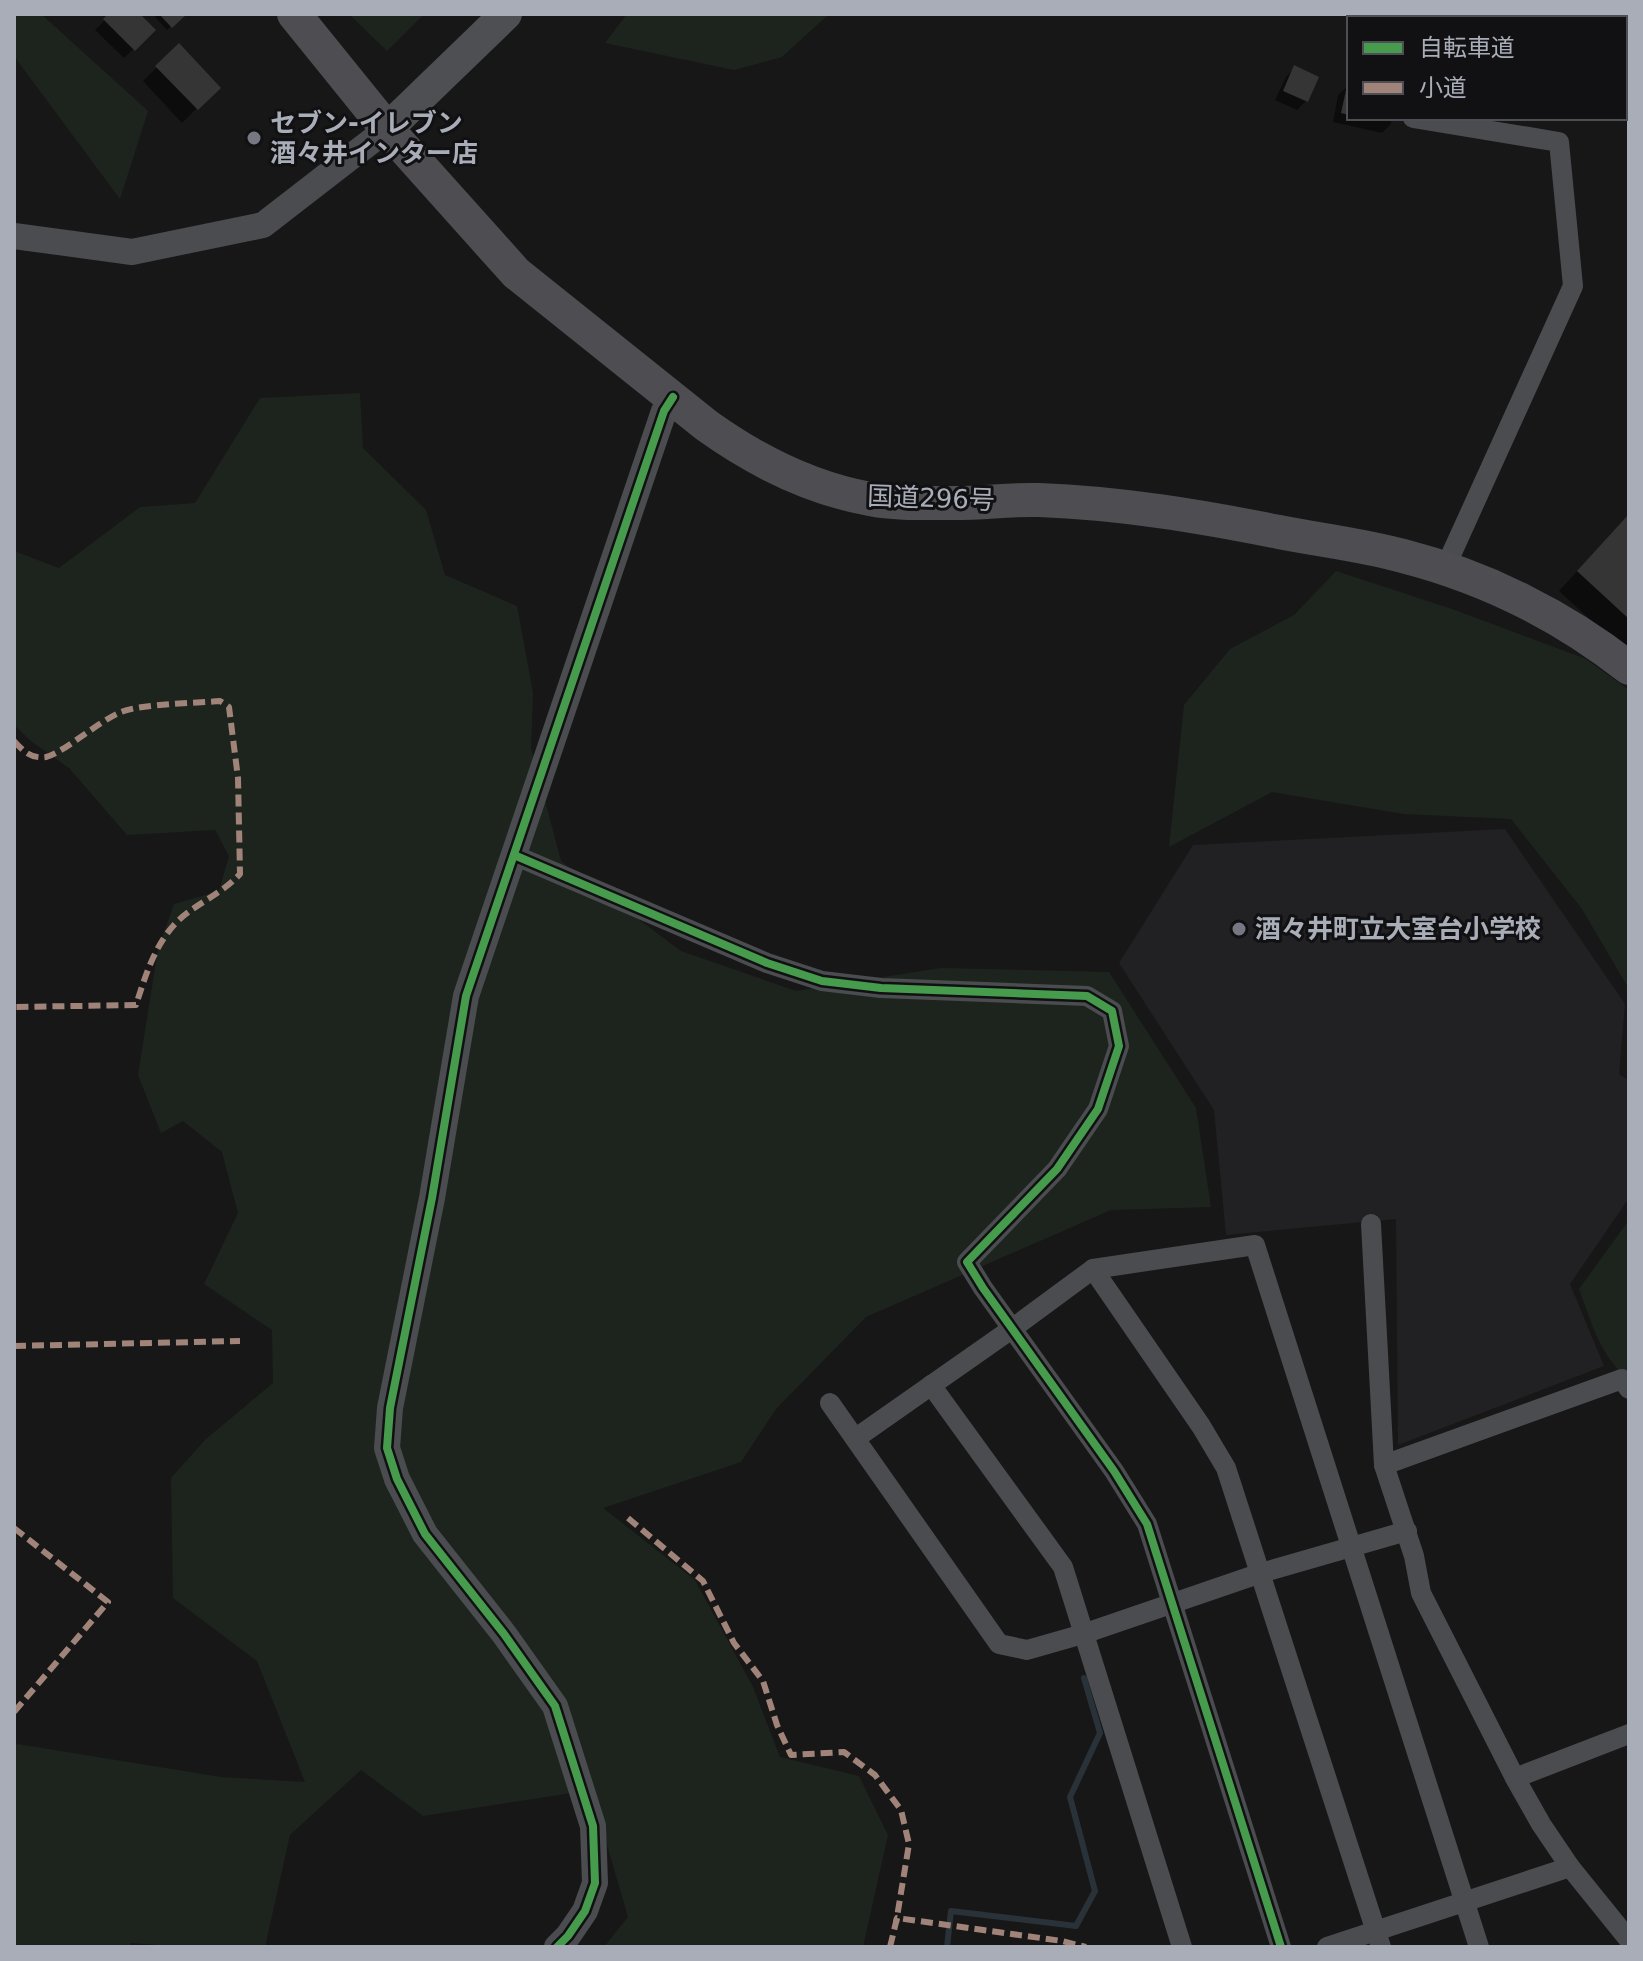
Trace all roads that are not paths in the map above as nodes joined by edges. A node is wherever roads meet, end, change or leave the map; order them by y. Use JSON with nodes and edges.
{"nodes":[{"id":1,"x":294,"y":14,"type":"edge"},
{"id":2,"x":506,"y":14,"type":"edge"},
{"id":3,"x":1425,"y":120,"type":"edge"},
{"id":4,"x":387,"y":129,"type":"junction"},
{"id":5,"x":14,"y":236,"type":"edge"},
{"id":6,"x":673,"y":397,"type":"junction"},
{"id":7,"x":1445,"y":568,"type":"junction"},
{"id":8,"x":1629,"y":668,"type":"edge"},
{"id":9,"x":514,"y":855,"type":"junction"},
{"id":10,"x":1371,"y":1224,"type":"dead end"},
{"id":11,"x":1093,"y":1269,"type":"junction"},
{"id":12,"x":1013,"y":1328,"type":"junction"},
{"id":13,"x":931,"y":1385,"type":"junction"},
{"id":14,"x":1629,"y":1389,"type":"edge"},
{"id":15,"x":830,"y":1403,"type":"dead end"},
{"id":16,"x":856,"y":1438,"type":"junction"},
{"id":17,"x":1384,"y":1465,"type":"junction"},
{"id":18,"x":1407,"y":1531,"type":"junction"},
{"id":19,"x":1350,"y":1547,"type":"junction"},
{"id":20,"x":1261,"y":1573,"type":"junction"},
{"id":21,"x":1172,"y":1601,"type":"junction"},
{"id":22,"x":1083,"y":1634,"type":"junction"},
{"id":23,"x":1629,"y":1734,"type":"edge"},
{"id":24,"x":1515,"y":1778,"type":"junction"},
{"id":25,"x":1570,"y":1867,"type":"junction"},
{"id":26,"x":1465,"y":1903,"type":"junction"},
{"id":27,"x":1378,"y":1939,"type":"edge"},
{"id":28,"x":1629,"y":1940,"type":"edge"},
{"id":29,"x":557,"y":1947,"type":"edge"},
{"id":30,"x":1182,"y":1947,"type":"edge"},
{"id":31,"x":1281,"y":1947,"type":"edge"},
{"id":32,"x":1327,"y":1947,"type":"edge"},
{"id":33,"x":1479,"y":1947,"type":"edge"}],
"edges":[{"from":1,"to":4,"type":"highway","name":"国道296号"},
{"from":2,"to":4,"type":"main road"},
{"from":3,"to":7,"type":"street"},
{"from":4,"to":5,"type":"street"},
{"from":4,"to":6,"type":"highway","name":"国道296号"},
{"from":6,"to":7,"type":"highway","name":"国道296号"},
{"from":6,"to":9,"type":"street"},
{"from":7,"to":8,"type":"highway","name":"国道296号"},
{"from":9,"to":12,"type":"street"},
{"from":9,"to":29,"type":"street"},
{"from":10,"to":17,"type":"street"},
{"from":11,"to":12,"type":"street"},
{"from":11,"to":19,"type":"street"},
{"from":11,"to":20,"type":"street"},
{"from":12,"to":13,"type":"street"},
{"from":12,"to":21,"type":"street"},
{"from":13,"to":16,"type":"street"},
{"from":13,"to":22,"type":"street"},
{"from":14,"to":17,"type":"street"},
{"from":15,"to":16,"type":"street"},
{"from":16,"to":22,"type":"street"},
{"from":17,"to":18,"type":"street"},
{"from":18,"to":19,"type":"street"},
{"from":18,"to":24,"type":"street"},
{"from":19,"to":20,"type":"street"},
{"from":19,"to":26,"type":"street"},
{"from":20,"to":21,"type":"street"},
{"from":20,"to":27,"type":"street"},
{"from":21,"to":22,"type":"street"},
{"from":21,"to":31,"type":"street"},
{"from":22,"to":30,"type":"street"},
{"from":23,"to":24,"type":"street"},
{"from":24,"to":25,"type":"street"},
{"from":25,"to":26,"type":"street"},
{"from":25,"to":28,"type":"street"},
{"from":26,"to":27,"type":"street"},
{"from":26,"to":33,"type":"street"},
{"from":27,"to":32,"type":"street"}]}
